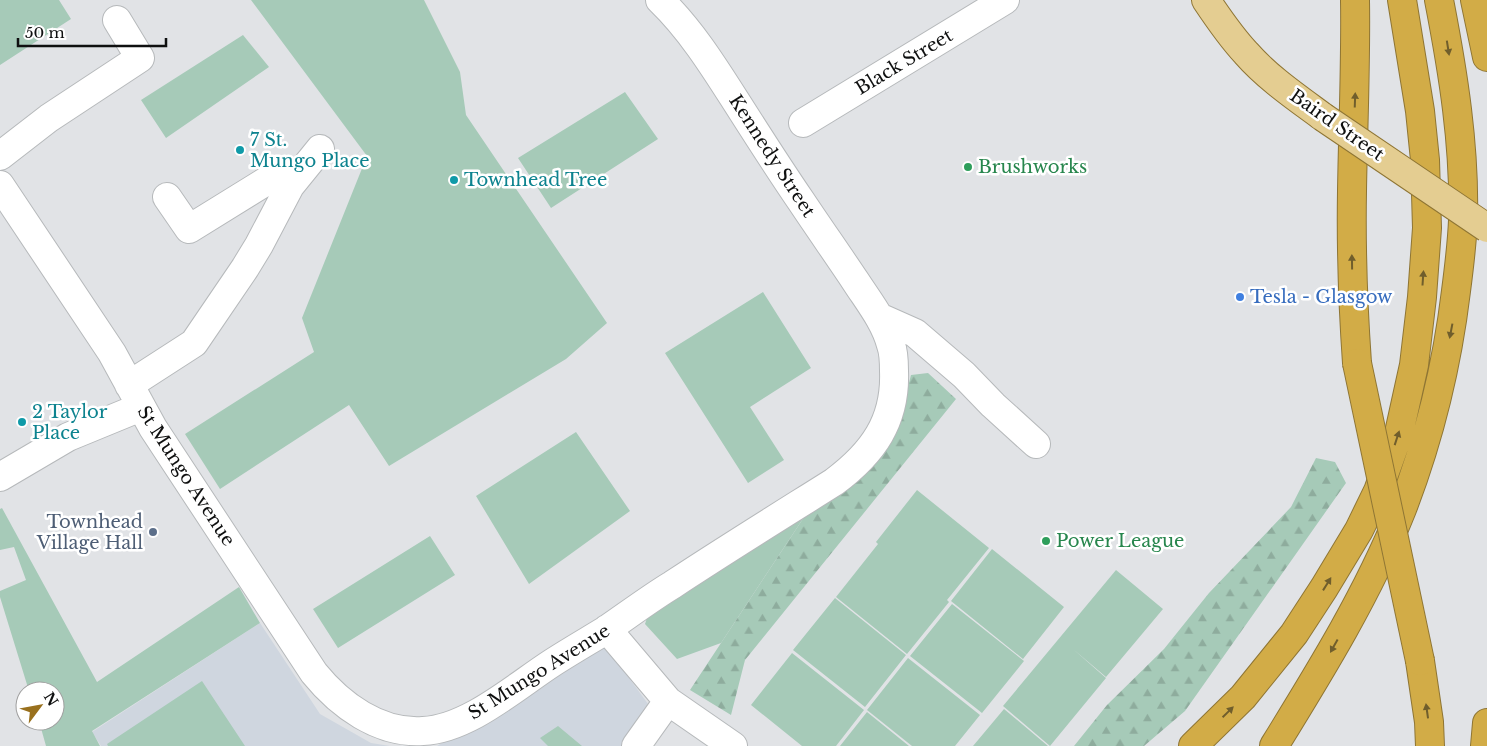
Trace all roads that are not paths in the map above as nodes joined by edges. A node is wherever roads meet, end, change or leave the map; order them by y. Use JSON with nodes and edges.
{"nodes":[{"id":1,"x":660,"y":0,"type":"edge"},
{"id":2,"x":1005,"y":0,"type":"edge"},
{"id":3,"x":1206,"y":0,"type":"edge"},
{"id":4,"x":1355,"y":0,"type":"edge"},
{"id":5,"x":1402,"y":0,"type":"edge"},
{"id":6,"x":1439,"y":0,"type":"edge"},
{"id":7,"x":1475,"y":0,"type":"edge"},
{"id":8,"x":117,"y":20,"type":"dead end"},
{"id":9,"x":1487,"y":57,"type":"edge"},
{"id":10,"x":803,"y":123,"type":"dead end"},
{"id":11,"x":320,"y":149,"type":"dead end"},
{"id":12,"x":0,"y":156,"type":"edge"},
{"id":13,"x":0,"y":184,"type":"edge"},
{"id":14,"x":290,"y":186,"type":"junction"},
{"id":15,"x":167,"y":197,"type":"dead end"},
{"id":16,"x":1487,"y":228,"type":"edge"},
{"id":17,"x":879,"y":317,"type":"junction"},
{"id":18,"x":135,"y":396,"type":"junction"},
{"id":19,"x":1036,"y":444,"type":"dead end"},
{"id":20,"x":0,"y":477,"type":"edge"},
{"id":21,"x":607,"y":629,"type":"junction"},
{"id":22,"x":1413,"y":671,"type":"junction"},
{"id":23,"x":668,"y":701,"type":"junction"},
{"id":24,"x":1487,"y":723,"type":"edge"},
{"id":25,"x":636,"y":746,"type":"edge"},
{"id":26,"x":733,"y":746,"type":"edge"},
{"id":27,"x":1193,"y":746,"type":"edge"},
{"id":28,"x":1274,"y":746,"type":"edge"},
{"id":29,"x":1413,"y":746,"type":"edge"},
{"id":30,"x":1430,"y":746,"type":"edge"},
{"id":31,"x":1486,"y":746,"type":"edge"}],
"edges":[{"from":1,"to":17,"type":"street","name":"Kennedy Street"},
{"from":2,"to":10,"type":"street","name":"Black Street"},
{"from":3,"to":16,"type":"main road","name":"Baird Street","bridge":true},
{"from":22,"to":4,"type":"highway","one_way":true,"bridge":true},
{"from":27,"to":5,"type":"highway","one_way":true},
{"from":6,"to":28,"type":"highway","one_way":true},
{"from":7,"to":9,"type":"highway"},
{"from":8,"to":12,"type":"street"},
{"from":11,"to":14,"type":"street"},
{"from":13,"to":18,"type":"street","name":"St Mungo Avenue"},
{"from":14,"to":15,"type":"street"},
{"from":14,"to":18,"type":"street"},
{"from":17,"to":19,"type":"street"},
{"from":17,"to":21,"type":"street","name":"St Mungo Avenue"},
{"from":18,"to":20,"type":"street"},
{"from":18,"to":21,"type":"street","name":"St Mungo Avenue"},
{"from":21,"to":23,"type":"street"},
{"from":22,"to":29,"type":"highway"},
{"from":30,"to":22,"type":"highway","one_way":true},
{"from":23,"to":25,"type":"street"},
{"from":23,"to":26,"type":"street"},
{"from":24,"to":31,"type":"highway"}]}
